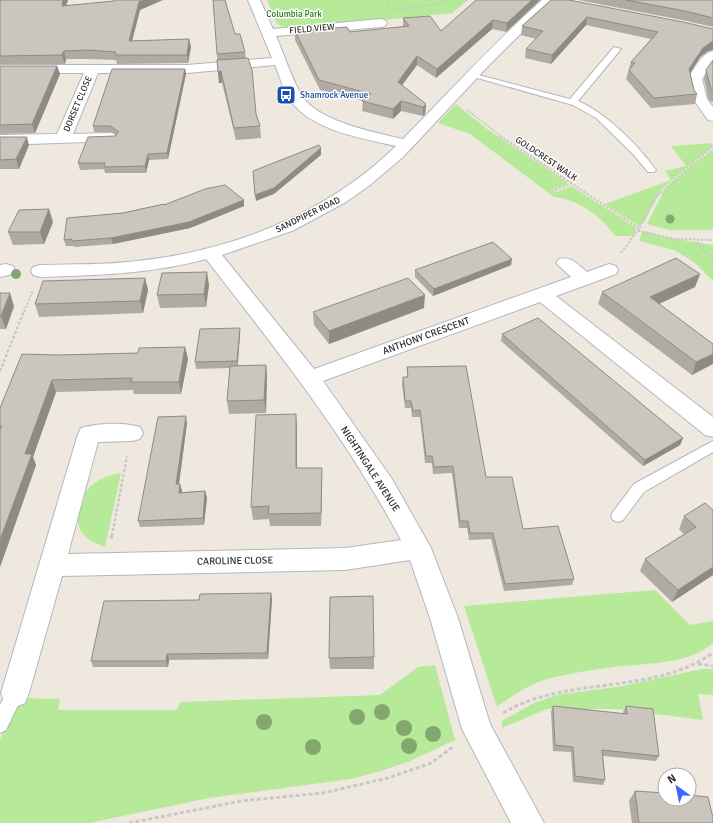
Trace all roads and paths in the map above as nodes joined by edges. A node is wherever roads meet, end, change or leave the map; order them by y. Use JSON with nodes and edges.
{"nodes":[{"id":1,"x":254,"y":0,"type":"edge"},
{"id":2,"x":447,"y":0,"type":"edge"},
{"id":3,"x":553,"y":0,"type":"edge"},
{"id":4,"x":436,"y":4,"type":"dead end"},
{"id":5,"x":381,"y":23,"type":"dead end"},
{"id":6,"x":269,"y":33,"type":"junction"},
{"id":7,"x":617,"y":49,"type":"dead end"},
{"id":8,"x":713,"y":56,"type":"edge"},
{"id":9,"x":280,"y":61,"type":"junction"},
{"id":10,"x":0,"y":69,"type":"edge"},
{"id":11,"x":93,"y":69,"type":"junction"},
{"id":12,"x":471,"y":75,"type":"junction"},
{"id":13,"x":447,"y":100,"type":"junction"},
{"id":14,"x":572,"y":102,"type":"junction"},
{"id":15,"x":713,"y":117,"type":"edge"},
{"id":16,"x":111,"y":138,"type":"edge"},
{"id":17,"x":63,"y":139,"type":"junction"},
{"id":18,"x":0,"y":140,"type":"edge"},
{"id":19,"x":406,"y":144,"type":"junction"},
{"id":20,"x":713,"y":146,"type":"edge"},
{"id":21,"x":650,"y":170,"type":"dead end"},
{"id":22,"x":571,"y":184,"type":"junction"},
{"id":23,"x":555,"y":190,"type":"dead end"},
{"id":24,"x":639,"y":228,"type":"junction"},
{"id":25,"x":638,"y":232,"type":"junction"},
{"id":26,"x":713,"y":240,"type":"edge"},
{"id":27,"x":696,"y":242,"type":"junction"},
{"id":28,"x":210,"y":252,"type":"junction"},
{"id":29,"x":713,"y":260,"type":"edge"},
{"id":30,"x":565,"y":263,"type":"dead end"},
{"id":31,"x":609,"y":270,"type":"joint"},
{"id":32,"x":40,"y":271,"type":"joint"},
{"id":33,"x":584,"y":279,"type":"junction"},
{"id":34,"x":542,"y":294,"type":"junction"},
{"id":35,"x":0,"y":371,"type":"edge"},
{"id":36,"x":310,"y":378,"type":"junction"},
{"id":37,"x":713,"y":429,"type":"edge"},
{"id":38,"x":132,"y":433,"type":"joint"},
{"id":39,"x":713,"y":446,"type":"edge"},
{"id":40,"x":618,"y":516,"type":"dead end"},
{"id":41,"x":418,"y":548,"type":"junction"},
{"id":42,"x":106,"y":563,"type":"junction"},
{"id":43,"x":51,"y":566,"type":"junction"},
{"id":44,"x":713,"y":653,"type":"edge"},
{"id":45,"x":697,"y":664,"type":"junction"},
{"id":46,"x":713,"y":666,"type":"edge"},
{"id":47,"x":15,"y":693,"type":"joint"},
{"id":48,"x":0,"y":724,"type":"edge"},
{"id":49,"x":477,"y":729,"type":"junction"},
{"id":50,"x":129,"y":823,"type":"edge"},
{"id":51,"x":528,"y":823,"type":"edge"}],
"edges":[{"from":1,"to":6,"type":"street"},
{"from":2,"to":4,"type":"path"},
{"from":3,"to":12,"type":"street","name":"SANDPIPER ROAD"},
{"from":5,"to":6,"type":"street","name":"FIELD VIEW"},
{"from":6,"to":9,"type":"street"},
{"from":7,"to":14,"type":"lane"},
{"from":8,"to":15,"type":"street"},
{"from":9,"to":11,"type":"street"},
{"from":9,"to":19,"type":"street"},
{"from":10,"to":11,"type":"street"},
{"from":11,"to":17,"type":"street","name":"DORSET CLOSE"},
{"from":12,"to":13,"type":"street","name":"SANDPIPER ROAD"},
{"from":12,"to":14,"type":"lane"},
{"from":13,"to":19,"type":"street","name":"SANDPIPER ROAD"},
{"from":13,"to":22,"type":"path","name":"GOLDCREST WALK"},
{"from":14,"to":21,"type":"lane"},
{"from":16,"to":17,"type":"street","name":"DORSET CLOSE"},
{"from":17,"to":18,"type":"street","name":"DORSET CLOSE"},
{"from":19,"to":28,"type":"street","name":"SANDPIPER ROAD"},
{"from":20,"to":25,"type":"path"},
{"from":22,"to":23,"type":"path"},
{"from":22,"to":24,"type":"path","name":"GOLDCREST WALK"},
{"from":24,"to":25,"type":"path"},
{"from":24,"to":31,"type":"path"},
{"from":25,"to":27,"type":"path"},
{"from":26,"to":27,"type":"path"},
{"from":27,"to":29,"type":"path"},
{"from":28,"to":32,"type":"street","name":"SANDPIPER ROAD"},
{"from":28,"to":36,"type":"street","name":"NIGHTINGALE AVENUE"},
{"from":30,"to":33,"type":"street"},
{"from":31,"to":33,"type":"street","name":"ANTHONY CRESCENT"},
{"from":32,"to":35,"type":"path"},
{"from":33,"to":34,"type":"street","name":"ANTHONY CRESCENT"},
{"from":34,"to":36,"type":"street","name":"ANTHONY CRESCENT"},
{"from":34,"to":37,"type":"street"},
{"from":36,"to":41,"type":"street","name":"NIGHTINGALE AVENUE"},
{"from":38,"to":42,"type":"path"},
{"from":38,"to":43,"type":"street"},
{"from":39,"to":40,"type":"lane"},
{"from":41,"to":42,"type":"street","name":"CAROLINE CLOSE"},
{"from":41,"to":49,"type":"street","name":"NIGHTINGALE AVENUE"},
{"from":42,"to":43,"type":"street","name":"CAROLINE CLOSE"},
{"from":43,"to":47,"type":"street"},
{"from":44,"to":45,"type":"path"},
{"from":45,"to":46,"type":"path"},
{"from":45,"to":49,"type":"path"},
{"from":47,"to":48,"type":"lane"},
{"from":49,"to":50,"type":"path"},
{"from":49,"to":51,"type":"street","name":"NIGHTINGALE AVENUE"}]}
